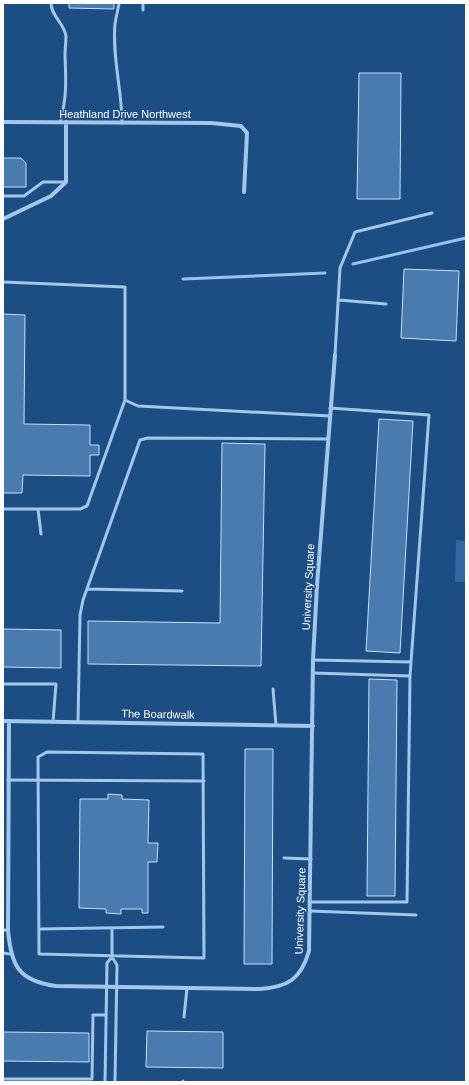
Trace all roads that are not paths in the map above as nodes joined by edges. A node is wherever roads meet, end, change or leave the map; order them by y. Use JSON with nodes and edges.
{"nodes":[{"id":1,"x":51,"y":3,"type":"edge"},
{"id":2,"x":119,"y":3,"type":"edge"},
{"id":3,"x":143,"y":3,"type":"edge"},
{"id":4,"x":143,"y":10,"type":"dead end"},
{"id":5,"x":3,"y":122,"type":"edge"},
{"id":6,"x":60,"y":122,"type":"junction"},
{"id":7,"x":66,"y":122,"type":"junction"},
{"id":8,"x":122,"y":123,"type":"junction"},
{"id":9,"x":66,"y":182,"type":"junction"},
{"id":10,"x":244,"y":192,"type":"dead end"},
{"id":11,"x":3,"y":196,"type":"edge"},
{"id":12,"x":432,"y":213,"type":"dead end"},
{"id":13,"x":3,"y":219,"type":"edge"},
{"id":14,"x":3,"y":282,"type":"edge"},
{"id":15,"x":339,"y":300,"type":"junction"},
{"id":16,"x":386,"y":304,"type":"dead end"},
{"id":17,"x":335,"y":355,"type":"joint"},
{"id":18,"x":125,"y":400,"type":"junction"},
{"id":19,"x":330,"y":408,"type":"junction"},
{"id":20,"x":330,"y":416,"type":"junction"},
{"id":21,"x":328,"y":439,"type":"junction"},
{"id":22,"x":3,"y":509,"type":"edge"},
{"id":23,"x":38,"y":509,"type":"junction"},
{"id":24,"x":42,"y":534,"type":"dead end"},
{"id":25,"x":87,"y":589,"type":"junction"},
{"id":26,"x":182,"y":591,"type":"dead end"},
{"id":27,"x":313,"y":660,"type":"junction"},
{"id":28,"x":411,"y":662,"type":"junction"},
{"id":29,"x":313,"y":673,"type":"junction"},
{"id":30,"x":410,"y":676,"type":"junction"},
{"id":31,"x":3,"y":684,"type":"edge"},
{"id":32,"x":273,"y":689,"type":"dead end"},
{"id":33,"x":3,"y":721,"type":"edge"},
{"id":34,"x":9,"y":721,"type":"junction"},
{"id":35,"x":53,"y":722,"type":"junction"},
{"id":36,"x":78,"y":722,"type":"junction"},
{"id":37,"x":276,"y":725,"type":"junction"},
{"id":38,"x":313,"y":726,"type":"junction"},
{"id":39,"x":8,"y":780,"type":"junction"},
{"id":40,"x":37,"y":781,"type":"junction"},
{"id":41,"x":204,"y":781,"type":"junction"},
{"id":42,"x":284,"y":858,"type":"dead end"},
{"id":43,"x":311,"y":859,"type":"junction"},
{"id":44,"x":310,"y":902,"type":"junction"},
{"id":45,"x":310,"y":911,"type":"junction"},
{"id":46,"x":416,"y":915,"type":"dead end"},
{"id":47,"x":163,"y":927,"type":"dead end"},
{"id":48,"x":39,"y":929,"type":"junction"},
{"id":49,"x":112,"y":929,"type":"junction"},
{"id":50,"x":5,"y":930,"type":"edge"},
{"id":51,"x":3,"y":953,"type":"edge"},
{"id":52,"x":10,"y":954,"type":"junction"},
{"id":53,"x":112,"y":957,"type":"junction"},
{"id":54,"x":106,"y":987,"type":"junction"},
{"id":55,"x":116,"y":988,"type":"junction"},
{"id":56,"x":186,"y":988,"type":"junction"},
{"id":57,"x":106,"y":1016,"type":"junction"},
{"id":58,"x":184,"y":1017,"type":"dead end"},
{"id":59,"x":3,"y":1079,"type":"edge"},
{"id":60,"x":105,"y":1082,"type":"edge"},
{"id":61,"x":115,"y":1082,"type":"edge"}],
"edges":[{"from":1,"to":6,"type":"lane"},
{"from":2,"to":8,"type":"lane"},
{"from":3,"to":4,"type":"lane"},
{"from":5,"to":6,"type":"street","name":"Heathland Drive Northwest"},
{"from":6,"to":7,"type":"street","name":"Heathland Drive Northwest"},
{"from":7,"to":8,"type":"street","name":"Heathland Drive Northwest"},
{"from":7,"to":9,"type":"street"},
{"from":8,"to":10,"type":"street","name":"Heathland Drive Northwest"},
{"from":9,"to":11,"type":"lane"},
{"from":9,"to":13,"type":"street"},
{"from":12,"to":15,"type":"lane"},
{"from":14,"to":18,"type":"lane"},
{"from":15,"to":16,"type":"lane"},
{"from":15,"to":17,"type":"lane"},
{"from":17,"to":19,"type":"street","name":"University Square"},
{"from":18,"to":20,"type":"lane"},
{"from":18,"to":23,"type":"lane"},
{"from":19,"to":20,"type":"street","name":"University Square"},
{"from":19,"to":28,"type":"lane"},
{"from":20,"to":21,"type":"street","name":"University Square"},
{"from":21,"to":25,"type":"lane"},
{"from":21,"to":27,"type":"street","name":"University Square"},
{"from":22,"to":23,"type":"lane"},
{"from":23,"to":24,"type":"lane"},
{"from":25,"to":26,"type":"lane"},
{"from":25,"to":36,"type":"lane"},
{"from":27,"to":28,"type":"lane"},
{"from":27,"to":29,"type":"street","name":"University Square"},
{"from":28,"to":30,"type":"lane"},
{"from":29,"to":30,"type":"lane"},
{"from":29,"to":38,"type":"street","name":"University Square"},
{"from":30,"to":44,"type":"lane"},
{"from":31,"to":35,"type":"lane"},
{"from":32,"to":37,"type":"lane"},
{"from":33,"to":34,"type":"street","name":"The Boardwalk"},
{"from":34,"to":35,"type":"street","name":"The Boardwalk"},
{"from":34,"to":39,"type":"street","name":"University Square"},
{"from":35,"to":36,"type":"street","name":"The Boardwalk"},
{"from":36,"to":37,"type":"street","name":"The Boardwalk"},
{"from":37,"to":38,"type":"street","name":"The Boardwalk"},
{"from":38,"to":43,"type":"street","name":"University Square"},
{"from":39,"to":40,"type":"lane"},
{"from":39,"to":50,"type":"street","name":"University Square"},
{"from":40,"to":41,"type":"lane"},
{"from":40,"to":41,"type":"lane"},
{"from":40,"to":48,"type":"lane"},
{"from":41,"to":53,"type":"lane"},
{"from":42,"to":43,"type":"lane"},
{"from":43,"to":44,"type":"street","name":"University Square"},
{"from":44,"to":45,"type":"street","name":"University Square"},
{"from":45,"to":46,"type":"lane"},
{"from":45,"to":56,"type":"street","name":"University Square"},
{"from":47,"to":49,"type":"lane"},
{"from":48,"to":49,"type":"lane"},
{"from":48,"to":53,"type":"lane"},
{"from":49,"to":53,"type":"lane"},
{"from":50,"to":52,"type":"street","name":"University Square"},
{"from":51,"to":52,"type":"lane"},
{"from":52,"to":54,"type":"street","name":"University Square"},
{"from":53,"to":54,"type":"lane"},
{"from":53,"to":55,"type":"lane"},
{"from":54,"to":55,"type":"street","name":"University Square"},
{"from":54,"to":57,"type":"lane"},
{"from":55,"to":56,"type":"street","name":"University Square"},
{"from":55,"to":61,"type":"lane"},
{"from":56,"to":58,"type":"lane"},
{"from":57,"to":59,"type":"lane"},
{"from":57,"to":60,"type":"lane"}]}
